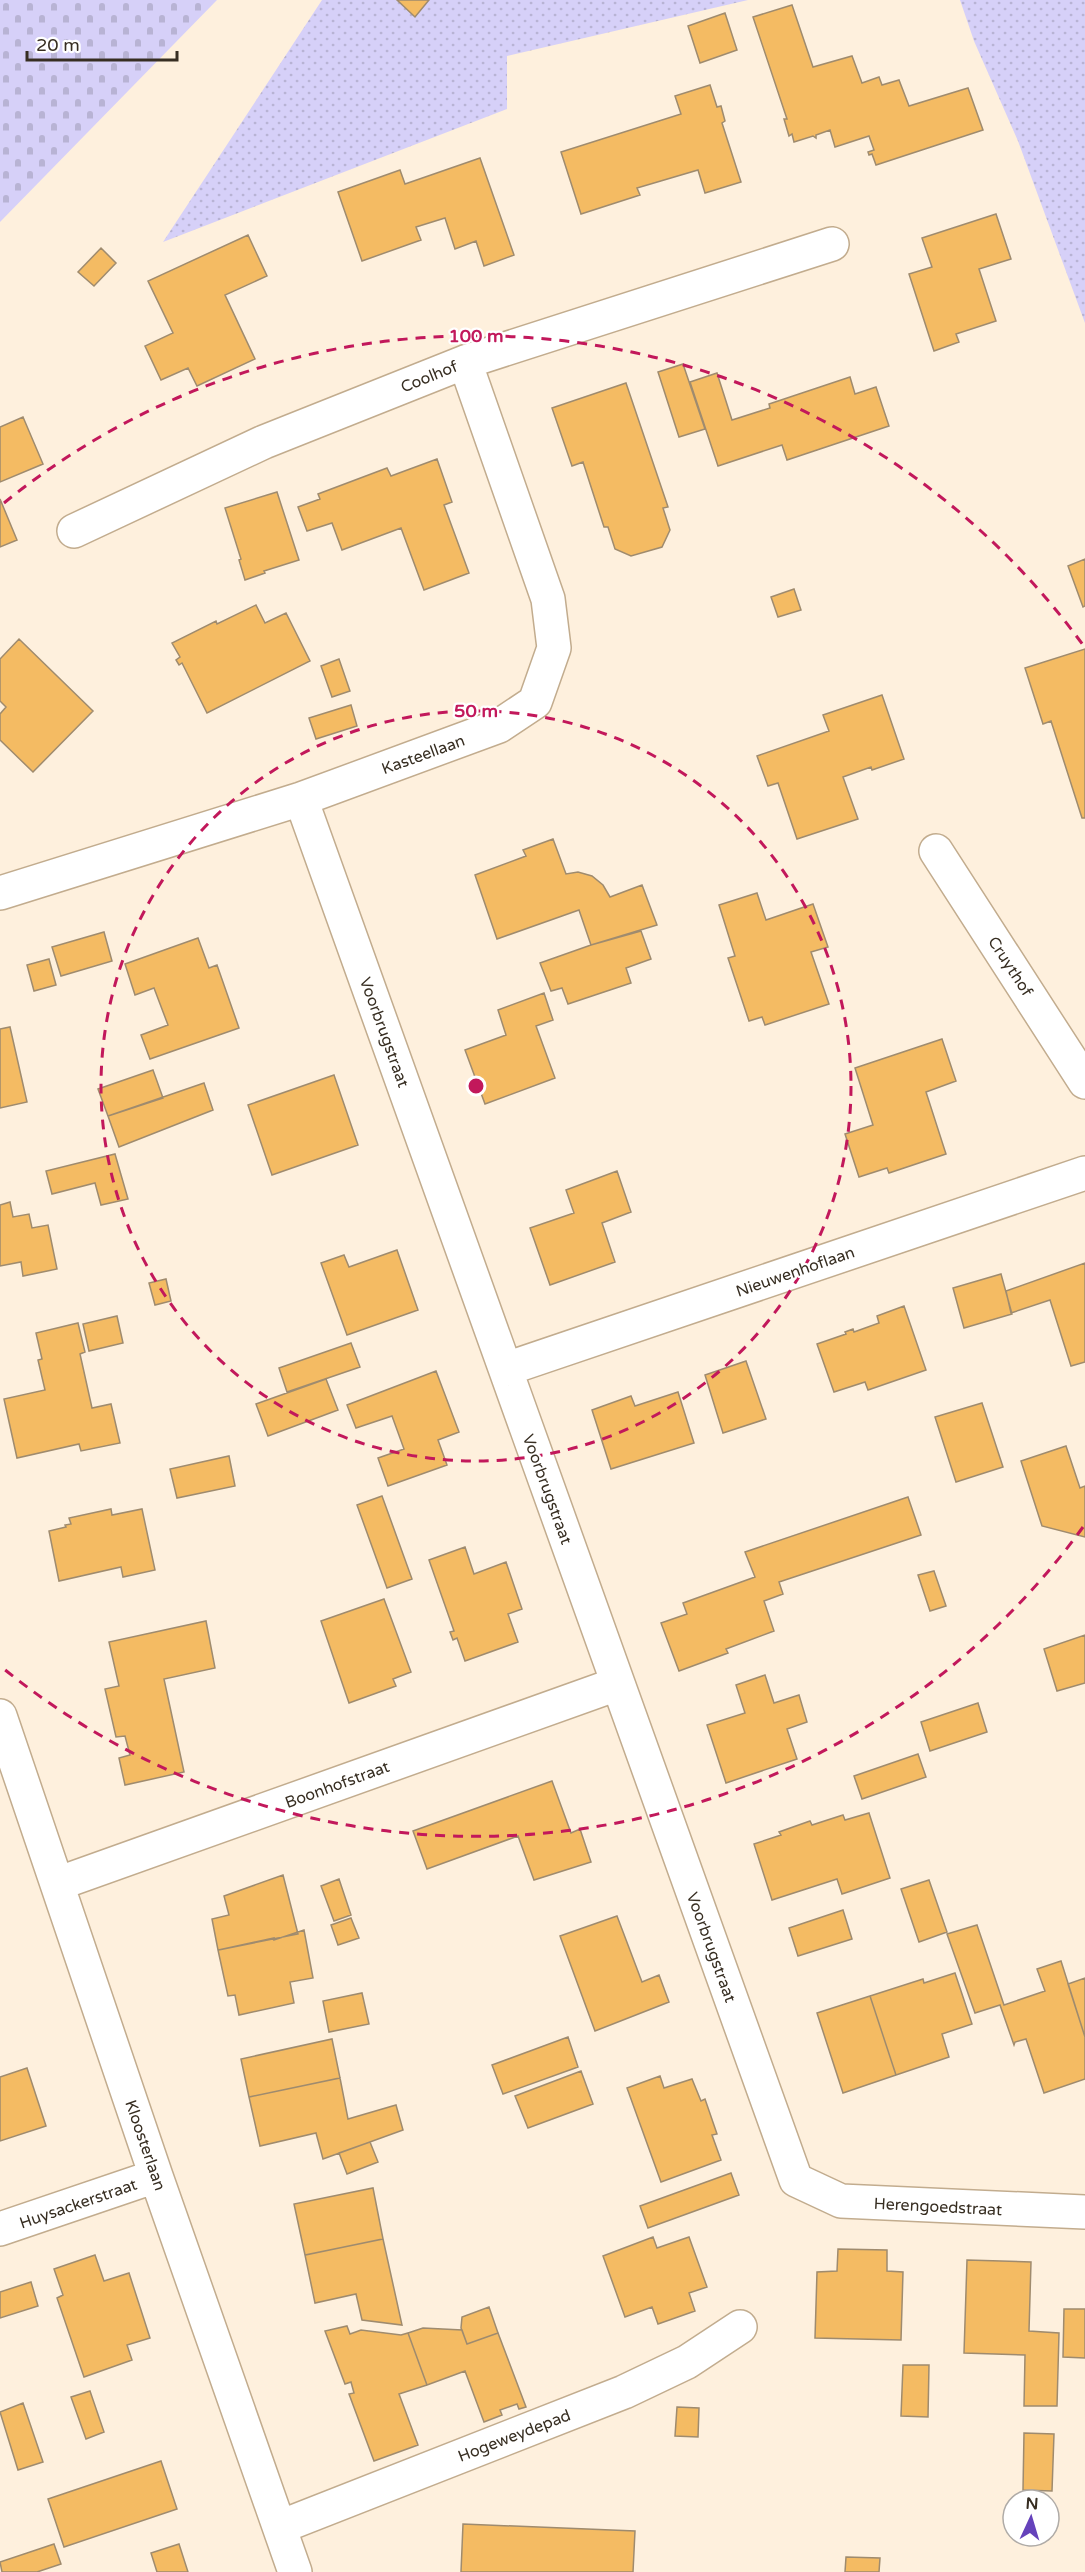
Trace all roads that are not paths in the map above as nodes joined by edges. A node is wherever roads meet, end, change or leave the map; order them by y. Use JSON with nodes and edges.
{"nodes":[{"id":1,"x":832,"y":244,"type":"dead end"},
{"id":2,"x":465,"y":362,"type":"junction"},
{"id":3,"x":74,"y":531,"type":"dead end"},
{"id":4,"x":301,"y":799,"type":"junction"},
{"id":5,"x":936,"y":851,"type":"dead end"},
{"id":6,"x":0,"y":893,"type":"edge"},
{"id":7,"x":1085,"y":1082,"type":"edge"},
{"id":8,"x":1085,"y":1173,"type":"edge"},
{"id":9,"x":506,"y":1369,"type":"junction"},
{"id":10,"x":617,"y":1684,"type":"junction"},
{"id":11,"x":0,"y":1716,"type":"edge"},
{"id":12,"x":57,"y":1884,"type":"junction"},
{"id":13,"x":156,"y":2176,"type":"junction"},
{"id":14,"x":796,"y":2180,"type":"joint"},
{"id":15,"x":1085,"y":2212,"type":"edge"},
{"id":16,"x":0,"y":2229,"type":"edge"},
{"id":17,"x":740,"y":2327,"type":"dead end"},
{"id":18,"x":280,"y":2527,"type":"junction"},
{"id":19,"x":295,"y":2572,"type":"edge"}],
"edges":[{"from":1,"to":2,"type":"street","name":"Coolhof"},
{"from":2,"to":3,"type":"street","name":"Coolhof"},
{"from":2,"to":4,"type":"street","name":"Kasteellaan"},
{"from":4,"to":6,"type":"street","name":"Kasteellaan"},
{"from":4,"to":9,"type":"street","name":"Voorbrugstraat"},
{"from":5,"to":7,"type":"street","name":"Cruythof"},
{"from":8,"to":9,"type":"street","name":"Nieuwenhoflaan"},
{"from":9,"to":10,"type":"street","name":"Voorbrugstraat"},
{"from":10,"to":12,"type":"street","name":"Boonhofstraat"},
{"from":10,"to":14,"type":"street","name":"Voorbrugstraat"},
{"from":11,"to":12,"type":"street","name":"Kloosterlaan"},
{"from":12,"to":13,"type":"street","name":"Kloosterlaan"},
{"from":13,"to":16,"type":"street","name":"Huysackerstraat"},
{"from":13,"to":18,"type":"street","name":"Kloosterlaan"},
{"from":14,"to":15,"type":"street","name":"Herengoedstraat"},
{"from":17,"to":18,"type":"street","name":"Hogeweydepad"},
{"from":18,"to":19,"type":"street","name":"Kloosterlaan"}]}
